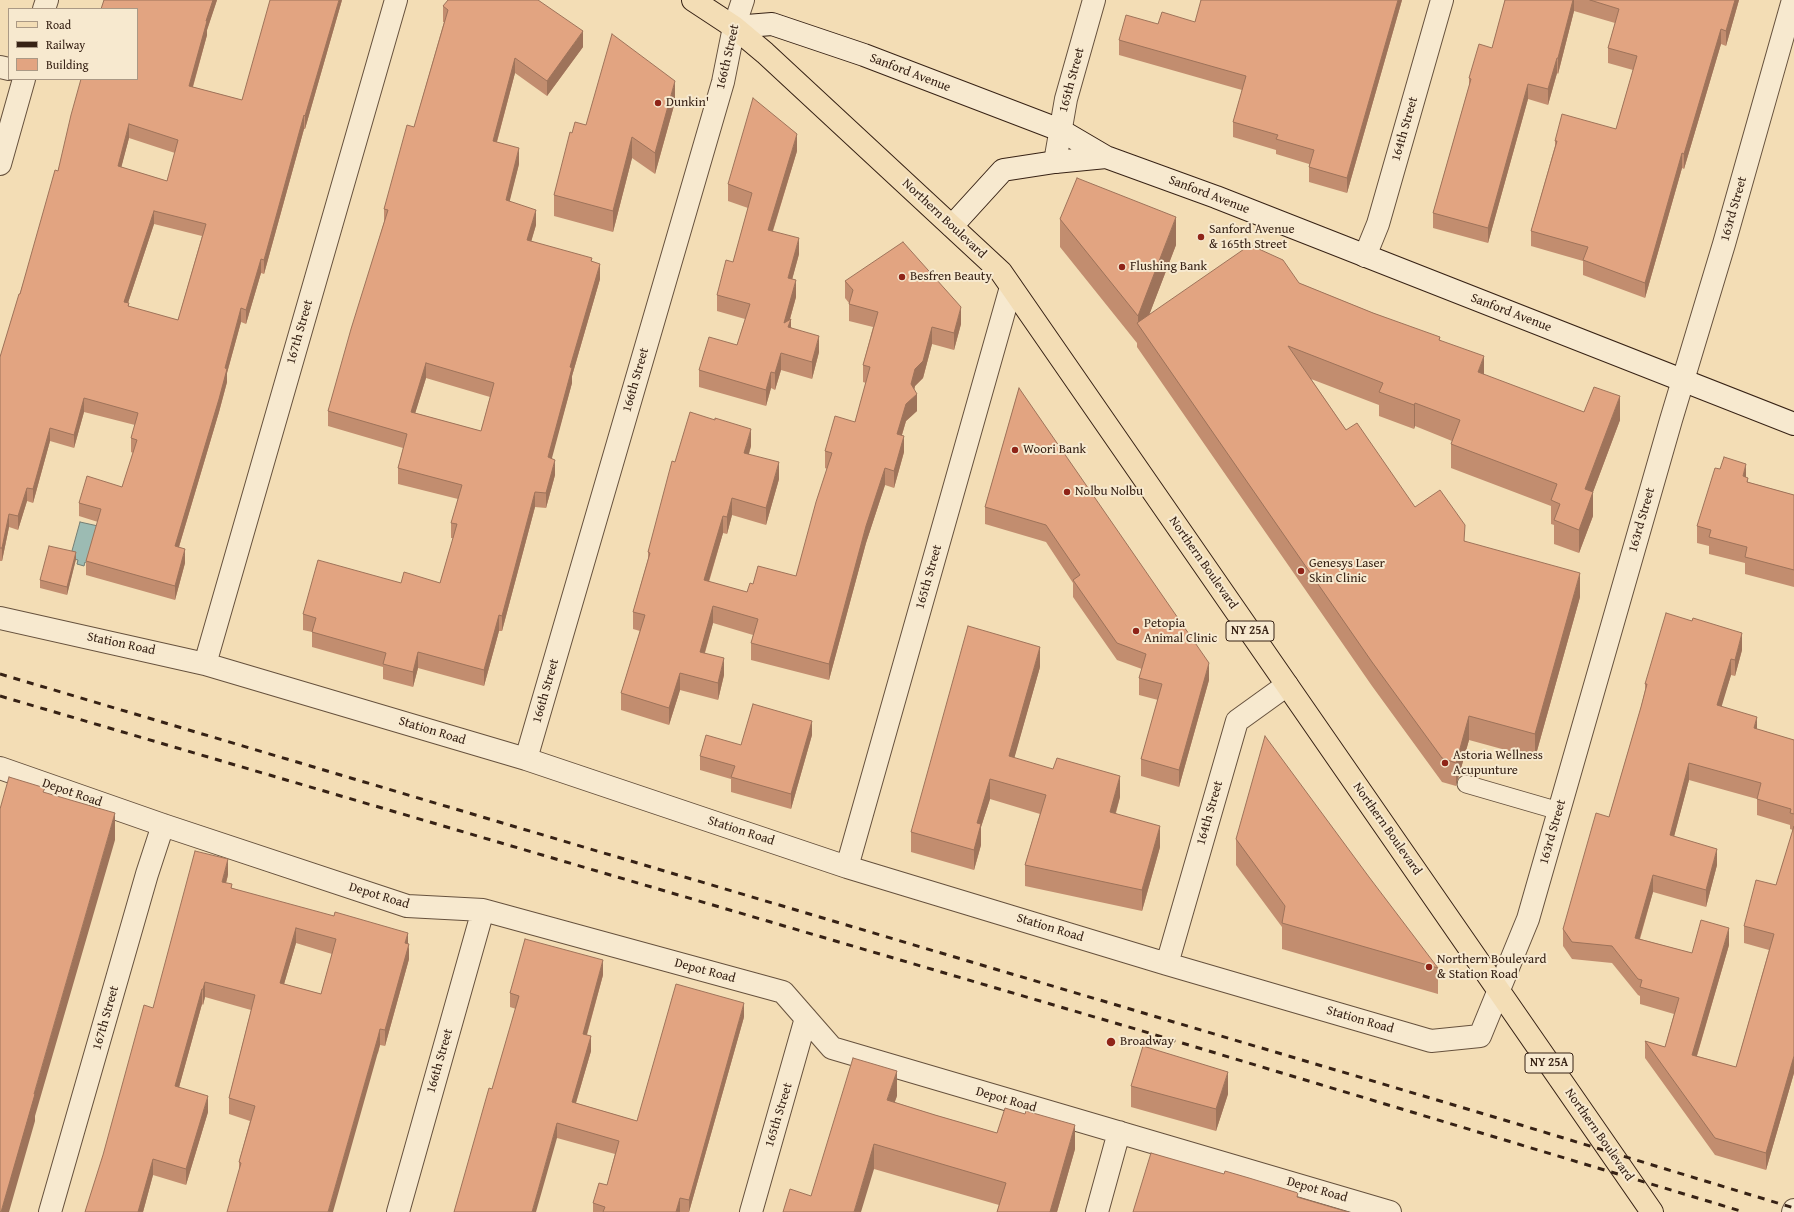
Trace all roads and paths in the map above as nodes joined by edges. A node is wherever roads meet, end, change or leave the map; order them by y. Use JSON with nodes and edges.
{"nodes":[{"id":1,"x":396,"y":0,"type":"edge"},
{"id":2,"x":693,"y":0,"type":"edge"},
{"id":3,"x":743,"y":0,"type":"edge"},
{"id":4,"x":1094,"y":0,"type":"edge"},
{"id":5,"x":1442,"y":0,"type":"edge"},
{"id":6,"x":1793,"y":0,"type":"edge"},
{"id":7,"x":734,"y":27,"type":"junction"},
{"id":8,"x":24,"y":80,"type":"edge"},
{"id":9,"x":1060,"y":130,"type":"junction"},
{"id":10,"x":1106,"y":157,"type":"junction"},
{"id":11,"x":1055,"y":162,"type":"junction"},
{"id":12,"x":0,"y":164,"type":"edge"},
{"id":13,"x":952,"y":226,"type":"junction"},
{"id":14,"x":1365,"y":256,"type":"junction"},
{"id":15,"x":1006,"y":279,"type":"junction"},
{"id":16,"x":1683,"y":381,"type":"junction"},
{"id":17,"x":1794,"y":424,"type":"edge"},
{"id":18,"x":0,"y":618,"type":"edge"},
{"id":19,"x":205,"y":664,"type":"junction"},
{"id":20,"x":1287,"y":685,"type":"junction"},
{"id":21,"x":526,"y":759,"type":"junction"},
{"id":22,"x":0,"y":768,"type":"edge"},
{"id":23,"x":1466,"y":784,"type":"dead end"},
{"id":24,"x":1559,"y":811,"type":"junction"},
{"id":25,"x":163,"y":825,"type":"junction"},
{"id":26,"x":847,"y":866,"type":"junction"},
{"id":27,"x":483,"y":910,"type":"junction"},
{"id":28,"x":1167,"y":964,"type":"junction"},
{"id":29,"x":1499,"y":990,"type":"junction"},
{"id":30,"x":806,"y":1018,"type":"junction"},
{"id":31,"x":1480,"y":1036,"type":"joint"},
{"id":32,"x":1119,"y":1132,"type":"junction"},
{"id":33,"x":50,"y":1212,"type":"edge"},
{"id":34,"x":398,"y":1212,"type":"edge"},
{"id":35,"x":751,"y":1212,"type":"edge"},
{"id":36,"x":1097,"y":1212,"type":"edge"},
{"id":37,"x":1390,"y":1212,"type":"edge"},
{"id":38,"x":1652,"y":1212,"type":"edge"}],
"edges":[{"from":1,"to":19,"type":"street","name":"167th Street"},
{"from":2,"to":7,"type":"main road","name":"Northern Boulevard"},
{"from":3,"to":7,"type":"street","name":"166th Street"},
{"from":4,"to":9,"type":"street","name":"165th Street"},
{"from":5,"to":14,"type":"street","name":"164th Street"},
{"from":6,"to":16,"type":"street","name":"163rd Street"},
{"from":7,"to":9,"type":"street","name":"Sanford Avenue"},
{"from":7,"to":13,"type":"main road","name":"Northern Boulevard"},
{"from":7,"to":21,"type":"street","name":"166th Street"},
{"from":8,"to":12,"type":"street"},
{"from":9,"to":10,"type":"street","name":"Sanford Avenue"},
{"from":9,"to":11,"type":"street","name":"165th Street"},
{"from":10,"to":11,"type":"street"},
{"from":10,"to":14,"type":"street","name":"Sanford Avenue"},
{"from":11,"to":13,"type":"street"},
{"from":13,"to":15,"type":"main road","name":"Northern Boulevard"},
{"from":14,"to":16,"type":"street","name":"Sanford Avenue"},
{"from":15,"to":20,"type":"main road","name":"Northern Boulevard","number":"NY 25A"},
{"from":15,"to":26,"type":"street","name":"165th Street"},
{"from":16,"to":17,"type":"street","name":"Sanford Avenue"},
{"from":16,"to":24,"type":"street","name":"163rd Street"},
{"from":18,"to":19,"type":"street","name":"Station Road"},
{"from":19,"to":21,"type":"street","name":"Station Road"},
{"from":20,"to":28,"type":"street","name":"164th Street"},
{"from":20,"to":29,"type":"main road","name":"Northern Boulevard","number":"NY 25A"},
{"from":21,"to":26,"type":"street","name":"Station Road"},
{"from":22,"to":25,"type":"street","name":"Depot Road"},
{"from":23,"to":24,"type":"lane"},
{"from":24,"to":29,"type":"street","name":"163rd Street"},
{"from":25,"to":27,"type":"street","name":"Depot Road"},
{"from":25,"to":33,"type":"street","name":"167th Street"},
{"from":26,"to":28,"type":"street","name":"Station Road"},
{"from":27,"to":30,"type":"street","name":"Depot Road"},
{"from":27,"to":34,"type":"street","name":"166th Street"},
{"from":28,"to":31,"type":"street","name":"Station Road"},
{"from":29,"to":31,"type":"street","name":"163rd Street"},
{"from":29,"to":38,"type":"main road","name":"Northern Boulevard","number":"NY 25A"},
{"from":30,"to":32,"type":"street","name":"Depot Road"},
{"from":30,"to":35,"type":"street","name":"165th Street"},
{"from":32,"to":36,"type":"street"},
{"from":32,"to":37,"type":"street","name":"Depot Road"}]}
